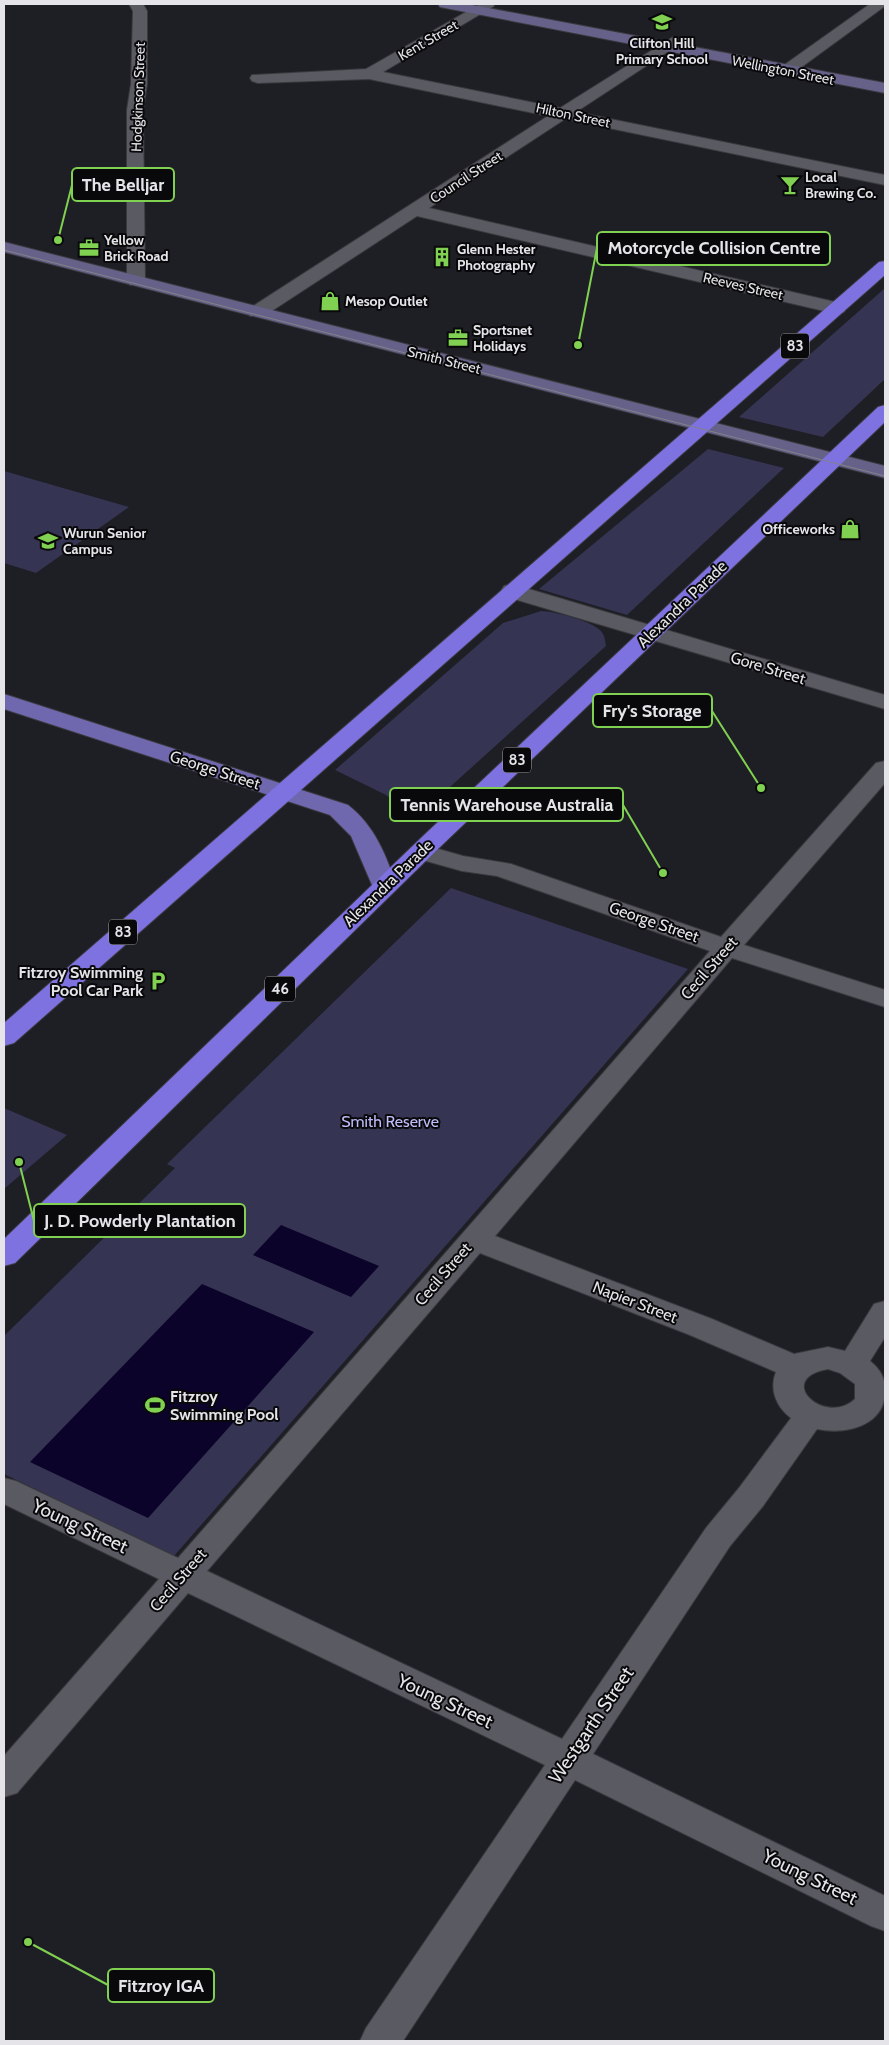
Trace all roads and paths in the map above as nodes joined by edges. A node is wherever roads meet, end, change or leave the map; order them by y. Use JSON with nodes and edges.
{"nodes":[{"id":1,"x":136,"y":4,"type":"edge"},
{"id":2,"x":445,"y":4,"type":"edge"},
{"id":3,"x":879,"y":4,"type":"edge"},
{"id":4,"x":481,"y":7,"type":"edge"},
{"id":5,"x":669,"y":45,"type":"junction"},
{"id":6,"x":790,"y":68,"type":"junction"},
{"id":7,"x":369,"y":74,"type":"junction"},
{"id":8,"x":258,"y":78,"type":"dead end"},
{"id":9,"x":885,"y":82,"type":"edge"},
{"id":10,"x":885,"y":88,"type":"edge"},
{"id":11,"x":565,"y":113,"type":"junction"},
{"id":12,"x":885,"y":180,"type":"edge"},
{"id":13,"x":414,"y":210,"type":"junction"},
{"id":14,"x":4,"y":247,"type":"edge"},
{"id":15,"x":885,"y":266,"type":"edge"},
{"id":16,"x":136,"y":280,"type":"junction"},
{"id":17,"x":837,"y":308,"type":"junction"},
{"id":18,"x":257,"y":312,"type":"junction"},
{"id":19,"x":885,"y":411,"type":"edge"},
{"id":20,"x":704,"y":426,"type":"junction"},
{"id":21,"x":835,"y":458,"type":"junction"},
{"id":22,"x":885,"y":472,"type":"edge"},
{"id":23,"x":512,"y":590,"type":"junction"},
{"id":24,"x":651,"y":633,"type":"junction"},
{"id":25,"x":4,"y":701,"type":"edge"},
{"id":26,"x":885,"y":702,"type":"edge"},
{"id":27,"x":885,"y":768,"type":"edge"},
{"id":28,"x":284,"y":792,"type":"junction"},
{"id":29,"x":421,"y":852,"type":"junction"},
{"id":30,"x":384,"y":887,"type":"junction"},
{"id":31,"x":727,"y":948,"type":"junction"},
{"id":32,"x":885,"y":999,"type":"edge"},
{"id":33,"x":4,"y":1037,"type":"edge"},
{"id":34,"x":474,"y":1238,"type":"junction"},
{"id":35,"x":4,"y":1256,"type":"edge"},
{"id":36,"x":885,"y":1312,"type":"edge"},
{"id":37,"x":852,"y":1365,"type":"junction"},
{"id":38,"x":796,"y":1368,"type":"junction"},
{"id":39,"x":878,"y":1403,"type":"edge"},
{"id":40,"x":810,"y":1415,"type":"junction"},
{"id":41,"x":4,"y":1490,"type":"edge"},
{"id":42,"x":184,"y":1575,"type":"junction"},
{"id":43,"x":568,"y":1759,"type":"junction"},
{"id":44,"x":4,"y":1782,"type":"edge"},
{"id":45,"x":885,"y":1914,"type":"edge"},
{"id":46,"x":380,"y":2041,"type":"edge"}],
"edges":[{"from":1,"to":16,"type":"street","name":"Hodgkinson Street"},
{"from":2,"to":4,"type":"street","name":"Wellington Street"},
{"from":3,"to":6,"type":"street"},
{"from":4,"to":5,"type":"street","name":"Wellington Street"},
{"from":4,"to":7,"type":"street","name":"Kent Street"},
{"from":5,"to":6,"type":"street","name":"Wellington Street"},
{"from":5,"to":11,"type":"street","name":"Council Street"},
{"from":6,"to":9,"type":"street","name":"Wellington Street"},
{"from":6,"to":10,"type":"street","name":"Wellington Street"},
{"from":7,"to":8,"type":"street","name":"Hilton Street"},
{"from":7,"to":11,"type":"street","name":"Hilton Street"},
{"from":11,"to":12,"type":"street","name":"Hilton Street"},
{"from":11,"to":13,"type":"street","name":"Council Street"},
{"from":13,"to":17,"type":"street","name":"Reeves Street"},
{"from":13,"to":18,"type":"street","name":"Council Street"},
{"from":14,"to":16,"type":"street","name":"Smith Street"},
{"from":15,"to":17,"type":"highway","number":"83"},
{"from":16,"to":18,"type":"street","name":"Smith Street"},
{"from":17,"to":20,"type":"highway","number":"83"},
{"from":18,"to":20,"type":"street","name":"Smith Street"},
{"from":19,"to":21,"type":"highway","name":"Alexandra Parade","number":"83"},
{"from":20,"to":21,"type":"street","name":"Smith Street"},
{"from":20,"to":23,"type":"highway","number":"83"},
{"from":21,"to":22,"type":"street","name":"Smith Street"},
{"from":21,"to":24,"type":"highway","name":"Alexandra Parade","number":"83"},
{"from":23,"to":24,"type":"street","name":"Gore Street"},
{"from":23,"to":28,"type":"highway","number":"83"},
{"from":24,"to":26,"type":"street","name":"Gore Street"},
{"from":24,"to":29,"type":"highway","name":"Alexandra Parade","number":"83"},
{"from":25,"to":28,"type":"main road","name":"George Street"},
{"from":27,"to":31,"type":"street","name":"Cecil Street"},
{"from":28,"to":30,"type":"main road","name":"George Street"},
{"from":28,"to":33,"type":"highway","number":"83"},
{"from":29,"to":30,"type":"highway","name":"Alexandra Parade","number":"83"},
{"from":29,"to":31,"type":"street","name":"George Street"},
{"from":30,"to":35,"type":"highway","name":"Alexandra Parade","number":"46"},
{"from":31,"to":32,"type":"street","name":"George Street"},
{"from":31,"to":34,"type":"street","name":"Cecil Street"},
{"from":34,"to":38,"type":"street","name":"Napier Street"},
{"from":34,"to":42,"type":"street","name":"Cecil Street"},
{"from":36,"to":37,"type":"street"},
{"from":37,"to":38,"type":"street"},
{"from":37,"to":39,"type":"street"},
{"from":38,"to":40,"type":"street"},
{"from":39,"to":40,"type":"street"},
{"from":40,"to":43,"type":"street","name":"Westgarth Street"},
{"from":41,"to":42,"type":"street","name":"Young Street"},
{"from":42,"to":43,"type":"street","name":"Young Street"},
{"from":42,"to":44,"type":"street","name":"Cecil Street"},
{"from":43,"to":45,"type":"street","name":"Young Street"},
{"from":43,"to":46,"type":"street","name":"Westgarth Street"}]}
